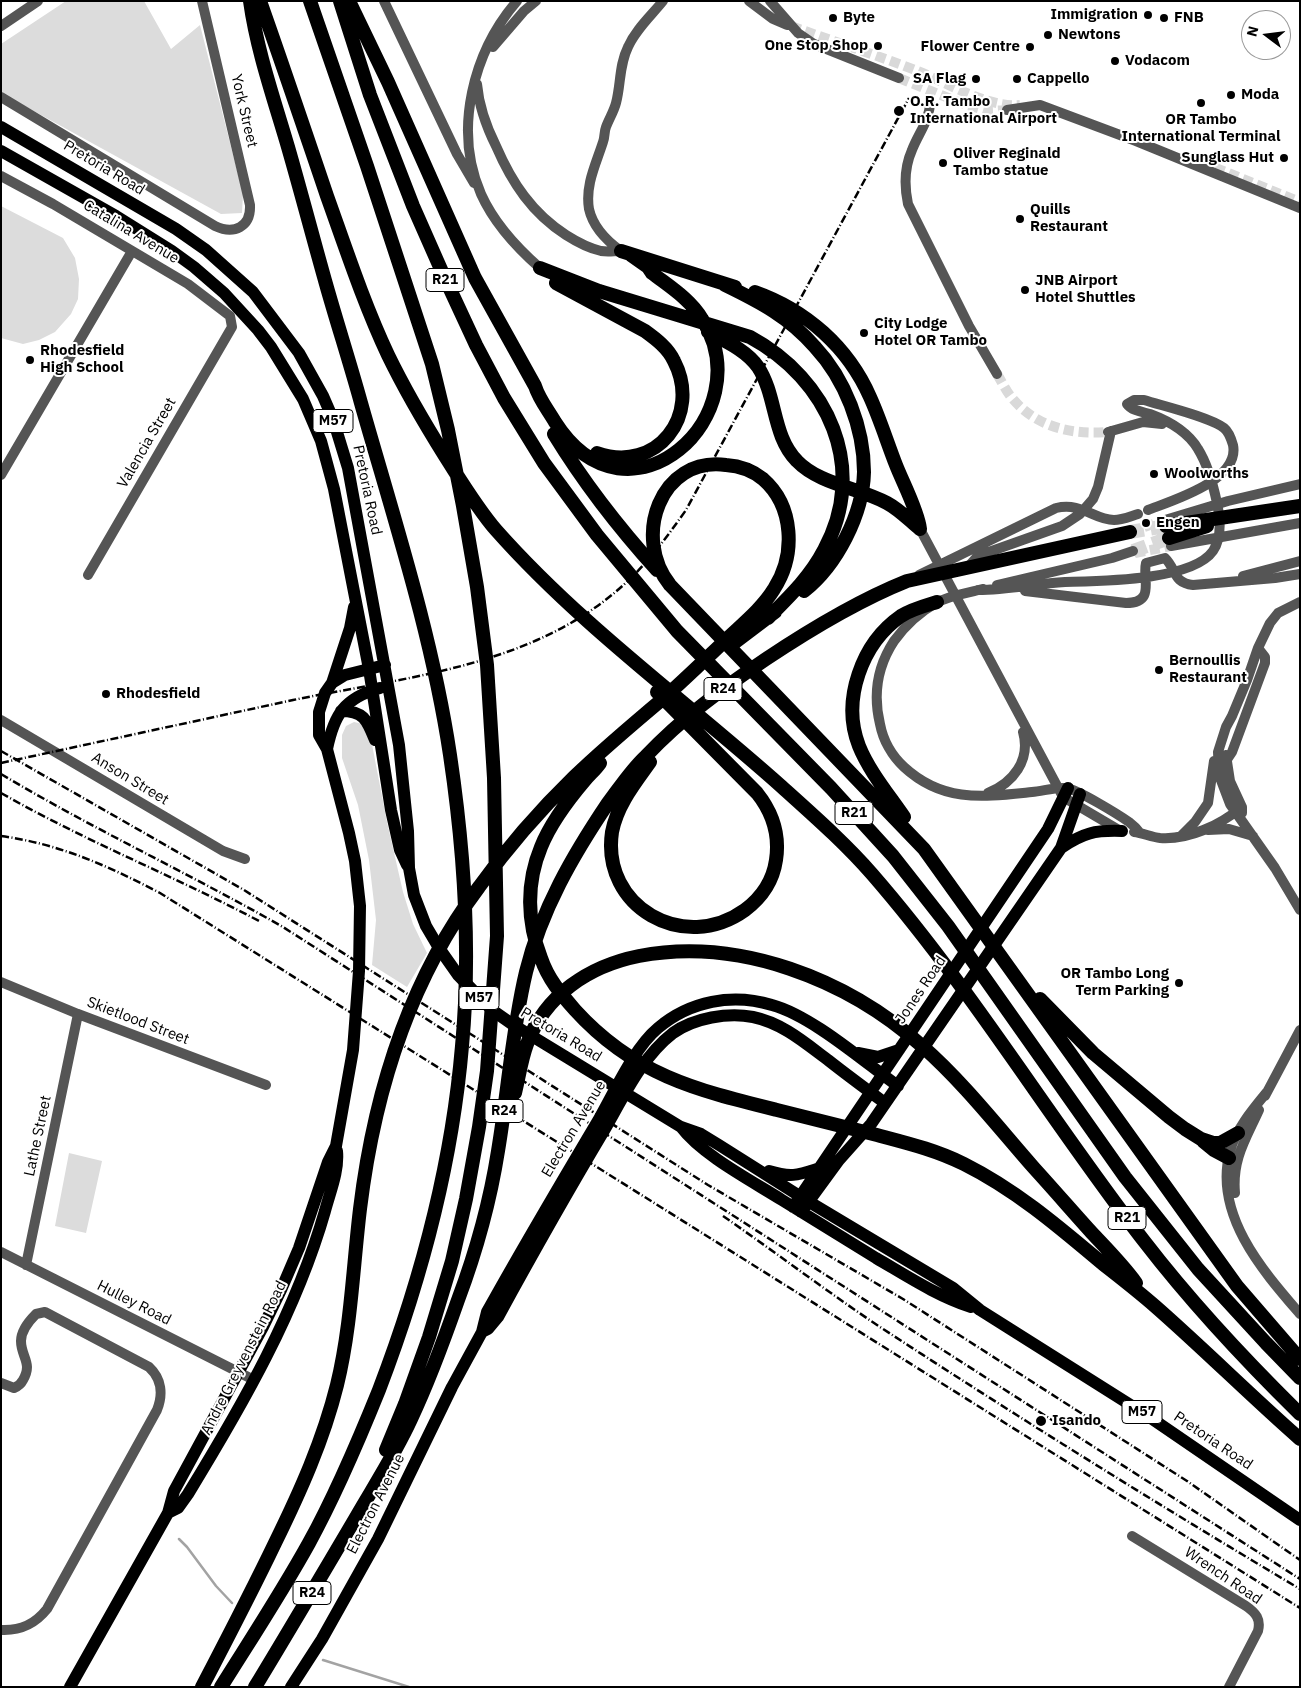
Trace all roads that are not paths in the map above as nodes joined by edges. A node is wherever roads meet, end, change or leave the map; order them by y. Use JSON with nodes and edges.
{"nodes":[{"id":1,"x":38,"y":1,"type":"edge"},
{"id":2,"x":202,"y":1,"type":"edge"},
{"id":3,"x":250,"y":1,"type":"edge"},
{"id":4,"x":260,"y":1,"type":"edge"},
{"id":5,"x":310,"y":1,"type":"edge"},
{"id":6,"x":340,"y":1,"type":"edge"},
{"id":7,"x":349,"y":1,"type":"edge"},
{"id":8,"x":384,"y":1,"type":"edge"},
{"id":9,"x":517,"y":1,"type":"edge"},
{"id":10,"x":536,"y":1,"type":"edge"},
{"id":11,"x":663,"y":1,"type":"edge"},
{"id":12,"x":748,"y":1,"type":"edge"},
{"id":13,"x":770,"y":1,"type":"edge"},
{"id":14,"x":3,"y":22,"type":"edge"},
{"id":15,"x":788,"y":25,"type":"tunnel mouth"},
{"id":16,"x":478,"y":71,"type":"junction"},
{"id":17,"x":899,"y":78,"type":"tunnel mouth"},
{"id":18,"x":1,"y":97,"type":"edge"},
{"id":19,"x":930,"y":99,"type":"dead end"},
{"id":20,"x":1008,"y":110,"type":"tunnel mouth"},
{"id":21,"x":1,"y":127,"type":"edge"},
{"id":22,"x":1,"y":150,"type":"edge"},
{"id":23,"x":1,"y":176,"type":"edge"},
{"id":24,"x":480,"y":192,"type":"junction"},
{"id":25,"x":1300,"y":208,"type":"edge"},
{"id":26,"x":132,"y":251,"type":"junction"},
{"id":27,"x":626,"y":253,"type":"junction"},
{"id":28,"x":540,"y":268,"type":"junction"},
{"id":29,"x":476,"y":278,"type":"junction"},
{"id":30,"x":725,"y":284,"type":"junction"},
{"id":31,"x":680,"y":317,"type":"junction"},
{"id":32,"x":232,"y":327,"type":"joint"},
{"id":33,"x":997,"y":374,"type":"tunnel mouth"},
{"id":34,"x":535,"y":386,"type":"junction"},
{"id":35,"x":1186,"y":434,"type":"junction"},
{"id":36,"x":1,"y":476,"type":"edge"},
{"id":37,"x":1300,"y":484,"type":"edge"},
{"id":38,"x":1300,"y":506,"type":"edge"},
{"id":39,"x":1148,"y":510,"type":"dead end"},
{"id":40,"x":1138,"y":514,"type":"dead end"},
{"id":41,"x":1208,"y":523,"type":"junction"},
{"id":42,"x":1300,"y":523,"type":"edge"},
{"id":43,"x":920,"y":530,"type":"junction"},
{"id":44,"x":1130,"y":532,"type":"dead end"},
{"id":45,"x":1168,"y":532,"type":"tunnel mouth"},
{"id":46,"x":1134,"y":552,"type":"tunnel mouth"},
{"id":47,"x":1300,"y":561,"type":"edge"},
{"id":48,"x":968,"y":567,"type":"junction"},
{"id":49,"x":1300,"y":574,"type":"edge"},
{"id":50,"x":88,"y":575,"type":"dead end"},
{"id":51,"x":907,"y":580,"type":"junction"},
{"id":52,"x":668,"y":582,"type":"junction"},
{"id":53,"x":1210,"y":584,"type":"junction"},
{"id":54,"x":1013,"y":589,"type":"junction"},
{"id":55,"x":978,"y":590,"type":"junction"},
{"id":56,"x":356,"y":596,"type":"junction"},
{"id":57,"x":937,"y":602,"type":"junction"},
{"id":58,"x":1300,"y":602,"type":"edge"},
{"id":59,"x":768,"y":618,"type":"junction"},
{"id":60,"x":1258,"y":648,"type":"junction"},
{"id":61,"x":385,"y":665,"type":"junction"},
{"id":62,"x":369,"y":669,"type":"junction"},
{"id":63,"x":639,"y":670,"type":"junction"},
{"id":64,"x":687,"y":677,"type":"junction"},
{"id":65,"x":332,"y":683,"type":"junction"},
{"id":66,"x":389,"y":685,"type":"junction"},
{"id":67,"x":372,"y":690,"type":"junction"},
{"id":68,"x":341,"y":712,"type":"junction"},
{"id":69,"x":1232,"y":716,"type":"junction"},
{"id":70,"x":1019,"y":717,"type":"junction"},
{"id":71,"x":1,"y":720,"type":"edge"},
{"id":72,"x":663,"y":740,"type":"junction"},
{"id":73,"x":610,"y":744,"type":"junction"},
{"id":74,"x":327,"y":749,"type":"junction"},
{"id":75,"x":1218,"y":752,"type":"junction"},
{"id":76,"x":1226,"y":761,"type":"junction"},
{"id":77,"x":384,"y":766,"type":"junction"},
{"id":78,"x":1063,"y":791,"type":"junction"},
{"id":79,"x":983,"y":796,"type":"junction"},
{"id":80,"x":1078,"y":799,"type":"junction"},
{"id":81,"x":1239,"y":810,"type":"junction"},
{"id":82,"x":1204,"y":830,"type":"junction"},
{"id":83,"x":1122,"y":832,"type":"junction"},
{"id":84,"x":1140,"y":833,"type":"junction"},
{"id":85,"x":1180,"y":836,"type":"junction"},
{"id":86,"x":1253,"y":836,"type":"junction"},
{"id":87,"x":1061,"y":848,"type":"junction"},
{"id":88,"x":924,"y":849,"type":"junction"},
{"id":89,"x":245,"y":859,"type":"dead end"},
{"id":90,"x":409,"y":868,"type":"junction"},
{"id":91,"x":1300,"y":910,"type":"edge"},
{"id":92,"x":1017,"y":979,"type":"junction"},
{"id":93,"x":1,"y":982,"type":"edge"},
{"id":94,"x":78,"y":1014,"type":"junction"},
{"id":95,"x":1300,"y":1030,"type":"edge"},
{"id":96,"x":901,"y":1048,"type":"junction"},
{"id":97,"x":849,"y":1050,"type":"junction"},
{"id":98,"x":882,"y":1075,"type":"junction"},
{"id":99,"x":849,"y":1076,"type":"junction"},
{"id":100,"x":266,"y":1085,"type":"dead end"},
{"id":101,"x":898,"y":1086,"type":"junction"},
{"id":102,"x":870,"y":1092,"type":"junction"},
{"id":103,"x":1266,"y":1092,"type":"junction"},
{"id":104,"x":885,"y":1104,"type":"junction"},
{"id":105,"x":853,"y":1117,"type":"junction"},
{"id":106,"x":681,"y":1127,"type":"junction"},
{"id":107,"x":1238,"y":1133,"type":"junction"},
{"id":108,"x":1201,"y":1139,"type":"junction"},
{"id":109,"x":336,"y":1146,"type":"junction"},
{"id":110,"x":1229,"y":1158,"type":"junction"},
{"id":111,"x":756,"y":1167,"type":"junction"},
{"id":112,"x":820,"y":1168,"type":"junction"},
{"id":113,"x":801,"y":1204,"type":"junction"},
{"id":114,"x":1235,"y":1216,"type":"junction"},
{"id":115,"x":484,"y":1220,"type":"junction"},
{"id":116,"x":1,"y":1252,"type":"edge"},
{"id":117,"x":26,"y":1265,"type":"junction"},
{"id":118,"x":1156,"y":1307,"type":"junction"},
{"id":119,"x":1300,"y":1314,"type":"edge"},
{"id":120,"x":482,"y":1332,"type":"junction"},
{"id":121,"x":1300,"y":1359,"type":"edge"},
{"id":122,"x":239,"y":1372,"type":"junction"},
{"id":123,"x":1300,"y":1378,"type":"edge"},
{"id":124,"x":254,"y":1380,"type":"junction"},
{"id":125,"x":1,"y":1383,"type":"edge"},
{"id":126,"x":1300,"y":1414,"type":"edge"},
{"id":127,"x":1300,"y":1439,"type":"edge"},
{"id":128,"x":367,"y":1498,"type":"junction"},
{"id":129,"x":168,"y":1513,"type":"junction"},
{"id":130,"x":1300,"y":1520,"type":"edge"},
{"id":131,"x":1132,"y":1536,"type":"dead end"},
{"id":132,"x":1,"y":1630,"type":"edge"},
{"id":133,"x":70,"y":1687,"type":"edge"},
{"id":134,"x":202,"y":1687,"type":"edge"},
{"id":135,"x":221,"y":1687,"type":"edge"},
{"id":136,"x":255,"y":1687,"type":"edge"},
{"id":137,"x":291,"y":1687,"type":"edge"},
{"id":138,"x":1229,"y":1687,"type":"edge"}],
"edges":[{"from":1,"to":14,"type":"street"},
{"from":2,"to":18,"type":"street","name":"York Street"},
{"from":3,"to":135,"type":"highway"},
{"from":4,"to":63,"type":"highway"},
{"from":5,"to":128,"type":"highway"},
{"from":6,"to":123,"type":"highway","number":"R21"},
{"from":7,"to":29,"type":"highway"},
{"from":8,"to":24,"type":"street"},
{"from":9,"to":16,"type":"street"},
{"from":10,"to":16,"type":"street"},
{"from":11,"to":27,"type":"street"},
{"from":12,"to":15,"type":"street"},
{"from":13,"to":17,"type":"street"},
{"from":16,"to":24,"type":"street"},
{"from":16,"to":27,"type":"street"},
{"from":19,"to":33,"type":"street"},
{"from":20,"to":25,"type":"street"},
{"from":21,"to":61,"type":"main road","name":"Pretoria Road","number":"M57"},
{"from":22,"to":56,"type":"main road","name":"Pretoria Road","number":"M57"},
{"from":23,"to":26,"type":"street","name":"Catalina Avenue"},
{"from":24,"to":28,"type":"street"},
{"from":26,"to":32,"type":"street","name":"Catalina Avenue"},
{"from":26,"to":36,"type":"street"},
{"from":27,"to":30,"type":"highway"},
{"from":27,"to":34,"type":"highway"},
{"from":28,"to":31,"type":"highway"},
{"from":28,"to":34,"type":"highway"},
{"from":29,"to":34,"type":"highway"},
{"from":29,"to":52,"type":"highway"},
{"from":30,"to":43,"type":"highway"},
{"from":30,"to":59,"type":"highway"},
{"from":31,"to":43,"type":"highway"},
{"from":31,"to":59,"type":"highway"},
{"from":32,"to":50,"type":"street","name":"Valencia Street"},
{"from":35,"to":39,"type":"street"},
{"from":35,"to":48,"type":"street"},
{"from":35,"to":54,"type":"street"},
{"from":37,"to":41,"type":"street"},
{"from":38,"to":41,"type":"highway"},
{"from":40,"to":51,"type":"street"},
{"from":41,"to":42,"type":"street"},
{"from":41,"to":45,"type":"highway"},
{"from":43,"to":70,"type":"street"},
{"from":44,"to":48,"type":"highway"},
{"from":46,"to":55,"type":"street"},
{"from":47,"to":53,"type":"street"},
{"from":48,"to":51,"type":"highway"},
{"from":49,"to":53,"type":"street"},
{"from":51,"to":72,"type":"highway","number":"R24"},
{"from":52,"to":64,"type":"highway"},
{"from":52,"to":88,"type":"highway"},
{"from":53,"to":54,"type":"street"},
{"from":54,"to":55,"type":"street"},
{"from":55,"to":57,"type":"street"},
{"from":56,"to":62,"type":"main road","name":"Pretoria Road","number":"M57"},
{"from":56,"to":65,"type":"main road","name":"Andre Greyvenstein Road"},
{"from":57,"to":79,"type":"street"},
{"from":57,"to":88,"type":"highway"},
{"from":58,"to":60,"type":"street"},
{"from":59,"to":64,"type":"highway","number":"R24"},
{"from":60,"to":69,"type":"street"},
{"from":60,"to":76,"type":"street"},
{"from":61,"to":62,"type":"main road"},
{"from":61,"to":66,"type":"main road","name":"Pretoria Road","number":"M57"},
{"from":62,"to":65,"type":"main road"},
{"from":62,"to":67,"type":"main road","name":"Pretoria Road","number":"M57"},
{"from":63,"to":72,"type":"highway"},
{"from":63,"to":126,"type":"highway","number":"R21"},
{"from":64,"to":73,"type":"highway","number":"R24"},
{"from":65,"to":74,"type":"main road","name":"Andre Greyvenstein Road"},
{"from":66,"to":67,"type":"main road","name":"Andre Greyvenstein Road"},
{"from":66,"to":90,"type":"main road","name":"Pretoria Road","number":"M57"},
{"from":67,"to":68,"type":"main road","name":"Andre Greyvenstein Road"},
{"from":67,"to":77,"type":"main road","name":"Pretoria Road","number":"M57"},
{"from":68,"to":74,"type":"main road","name":"Andre Greyvenstein Road"},
{"from":68,"to":77,"type":"main road"},
{"from":69,"to":75,"type":"street"},
{"from":69,"to":76,"type":"street"},
{"from":70,"to":78,"type":"street"},
{"from":70,"to":79,"type":"street"},
{"from":71,"to":89,"type":"street","name":"Anson Street"},
{"from":72,"to":115,"type":"highway","number":"R24"},
{"from":73,"to":118,"type":"highway"},
{"from":73,"to":134,"type":"highway","number":"R24"},
{"from":74,"to":109,"type":"main road","name":"Andre Greyvenstein Road"},
{"from":75,"to":81,"type":"street"},
{"from":75,"to":85,"type":"street"},
{"from":76,"to":81,"type":"street"},
{"from":77,"to":90,"type":"main road","name":"Pretoria Road","number":"M57"},
{"from":78,"to":79,"type":"street"},
{"from":78,"to":80,"type":"street"},
{"from":78,"to":96,"type":"main road","name":"Jones Road"},
{"from":80,"to":83,"type":"street"},
{"from":80,"to":84,"type":"street"},
{"from":80,"to":87,"type":"main road"},
{"from":81,"to":82,"type":"street"},
{"from":81,"to":86,"type":"street"},
{"from":82,"to":85,"type":"street"},
{"from":82,"to":86,"type":"street"},
{"from":83,"to":84,"type":"street"},
{"from":83,"to":87,"type":"main road"},
{"from":84,"to":85,"type":"street"},
{"from":86,"to":91,"type":"street"},
{"from":87,"to":101,"type":"main road"},
{"from":88,"to":92,"type":"highway"},
{"from":90,"to":106,"type":"main road","name":"Pretoria Road","number":"M57"},
{"from":92,"to":108,"type":"highway"},
{"from":92,"to":121,"type":"highway"},
{"from":93,"to":94,"type":"street","name":"Skietlood Street"},
{"from":94,"to":100,"type":"street","name":"Skietlood Street"},
{"from":94,"to":117,"type":"street","name":"Lathe Street"},
{"from":95,"to":103,"type":"street"},
{"from":96,"to":97,"type":"main road"},
{"from":96,"to":98,"type":"main road","name":"Jones Road"},
{"from":97,"to":98,"type":"main road","name":"Electron Avenue"},
{"from":97,"to":120,"type":"main road","name":"Electron Avenue"},
{"from":98,"to":101,"type":"main road","name":"Electron Avenue"},
{"from":98,"to":102,"type":"main road","name":"Jones Road"},
{"from":99,"to":102,"type":"main road","name":"Electron Avenue"},
{"from":99,"to":105,"type":"main road"},
{"from":99,"to":120,"type":"main road","name":"Electron Avenue"},
{"from":101,"to":104,"type":"main road"},
{"from":102,"to":104,"type":"main road","name":"Electron Avenue"},
{"from":102,"to":105,"type":"main road","name":"Jones Road"},
{"from":103,"to":107,"type":"street"},
{"from":103,"to":114,"type":"street"},
{"from":104,"to":113,"type":"main road"},
{"from":105,"to":112,"type":"main road","name":"Jones Road"},
{"from":106,"to":111,"type":"main road","name":"Pretoria Road","number":"M57"},
{"from":106,"to":113,"type":"main road","name":"Pretoria Road","number":"M57"},
{"from":107,"to":108,"type":"highway"},
{"from":107,"to":110,"type":"street"},
{"from":108,"to":110,"type":"highway"},
{"from":109,"to":122,"type":"main road","name":"Andre Greyvenstein Road"},
{"from":109,"to":124,"type":"main road","name":"Andre Greyvenstein Road"},
{"from":110,"to":114,"type":"street"},
{"from":111,"to":112,"type":"main road"},
{"from":111,"to":113,"type":"main road","name":"Pretoria Road","number":"M57"},
{"from":112,"to":113,"type":"main road","name":"Jones Road"},
{"from":113,"to":130,"type":"main road","name":"Pretoria Road","number":"M57"},
{"from":114,"to":119,"type":"street"},
{"from":115,"to":118,"type":"highway"},
{"from":115,"to":128,"type":"highway","number":"R24"},
{"from":116,"to":117,"type":"street","name":"Hulley Road"},
{"from":117,"to":122,"type":"street","name":"Hulley Road"},
{"from":118,"to":127,"type":"highway"},
{"from":120,"to":137,"type":"main road","name":"Electron Avenue"},
{"from":122,"to":124,"type":"street","name":"Hulley Road"},
{"from":122,"to":129,"type":"main road","name":"Andre Greyvenstein Road"},
{"from":124,"to":129,"type":"main road","name":"Andre Greyvenstein Road"},
{"from":125,"to":132,"type":"street"},
{"from":128,"to":136,"type":"highway","number":"R24"},
{"from":129,"to":133,"type":"main road","name":"Andre Greyvenstein Road"},
{"from":131,"to":138,"type":"street","name":"Wrench Road"}]}
